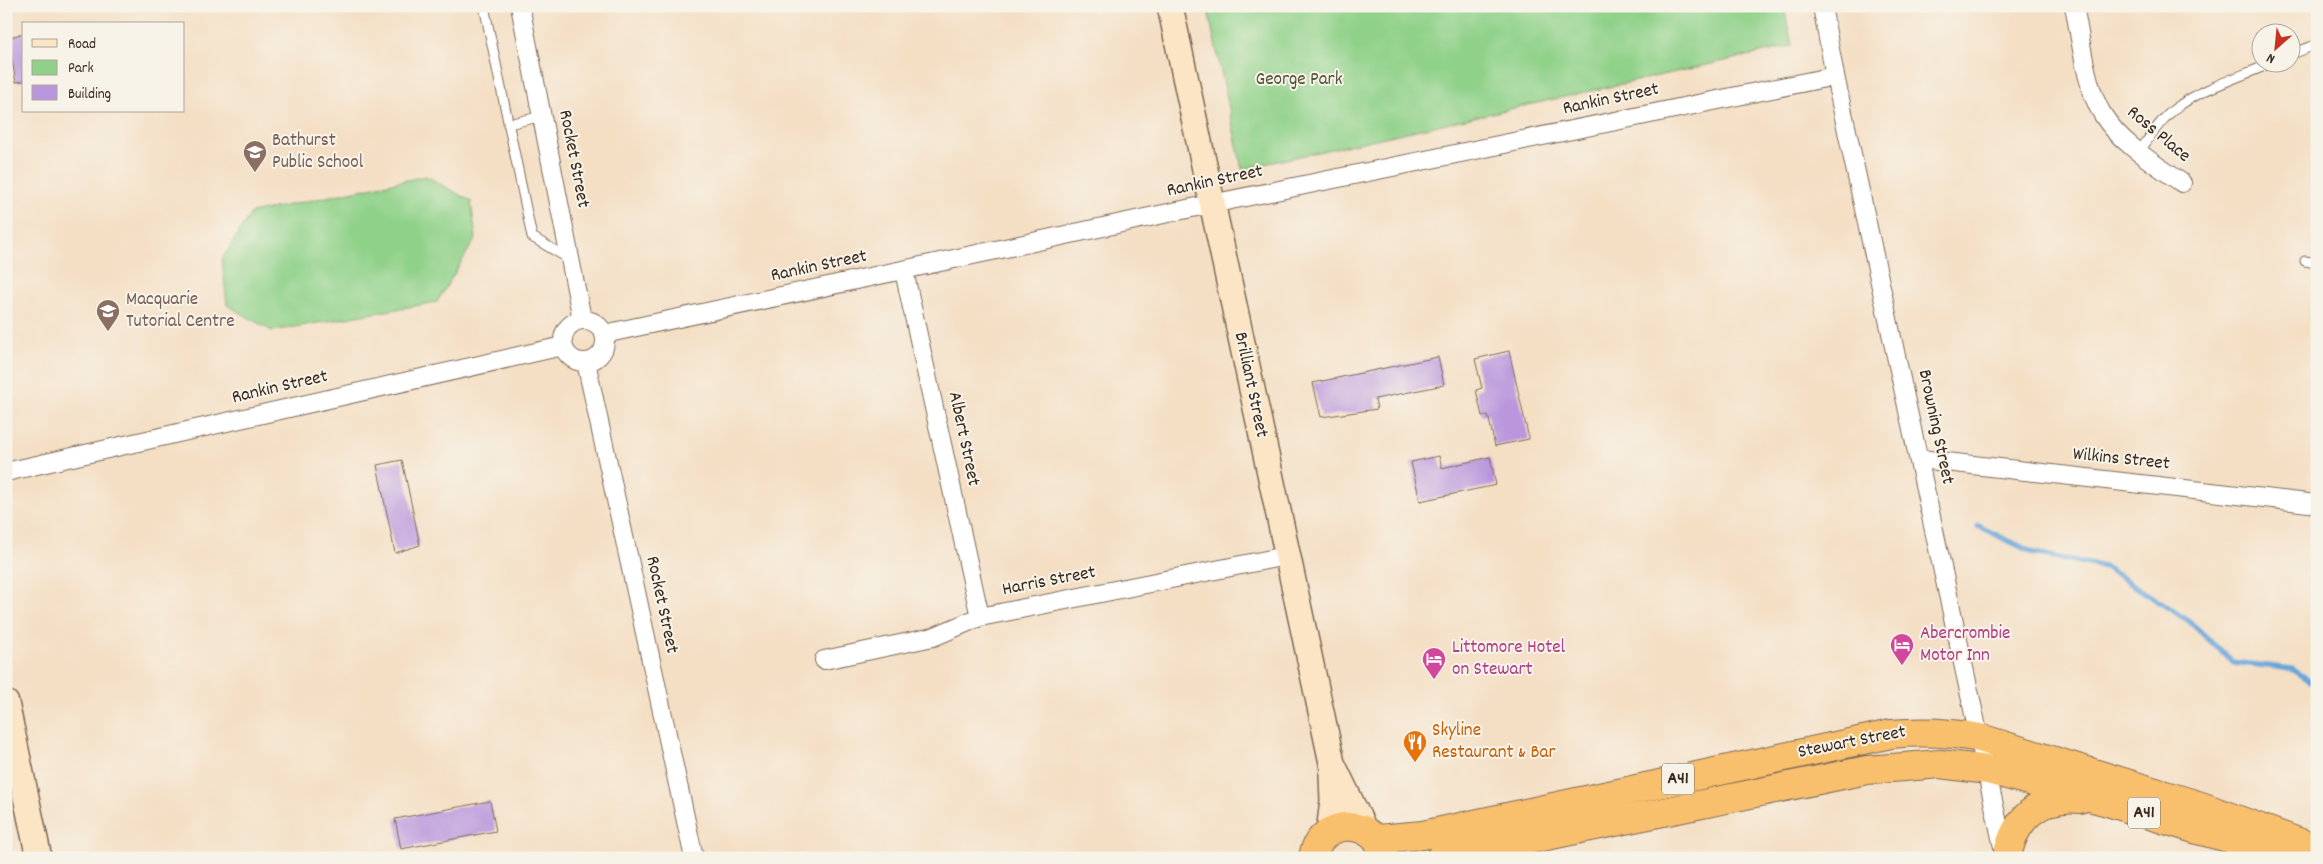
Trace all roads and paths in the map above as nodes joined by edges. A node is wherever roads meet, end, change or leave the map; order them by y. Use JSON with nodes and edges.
{"nodes":[{"id":1,"x":484,"y":6,"type":"edge"},
{"id":2,"x":520,"y":6,"type":"edge"},
{"id":3,"x":1170,"y":6,"type":"edge"},
{"id":4,"x":1822,"y":6,"type":"edge"},
{"id":5,"x":2074,"y":6,"type":"edge"},
{"id":6,"x":2317,"y":44,"type":"edge"},
{"id":7,"x":2300,"y":51,"type":"edge"},
{"id":8,"x":2251,"y":72,"type":"edge"},
{"id":9,"x":1835,"y":76,"type":"junction"},
{"id":10,"x":543,"y":116,"type":"junction"},
{"id":11,"x":508,"y":124,"type":"junction"},
{"id":12,"x":2139,"y":152,"type":"junction"},
{"id":13,"x":2182,"y":182,"type":"dead end"},
{"id":14,"x":1211,"y":205,"type":"junction"},
{"id":15,"x":571,"y":260,"type":"junction"},
{"id":16,"x":2305,"y":261,"type":"dead end"},
{"id":17,"x":2317,"y":263,"type":"edge"},
{"id":18,"x":904,"y":271,"type":"junction"},
{"id":19,"x":582,"y":319,"type":"junction"},
{"id":20,"x":604,"y":334,"type":"junction"},
{"id":21,"x":563,"y":346,"type":"junction"},
{"id":22,"x":586,"y":362,"type":"junction"},
{"id":23,"x":1920,"y":459,"type":"junction"},
{"id":24,"x":6,"y":472,"type":"edge"},
{"id":25,"x":2317,"y":504,"type":"edge"},
{"id":26,"x":1286,"y":556,"type":"junction"},
{"id":27,"x":980,"y":617,"type":"junction"},
{"id":28,"x":824,"y":660,"type":"dead end"},
{"id":29,"x":6,"y":703,"type":"edge"},
{"id":30,"x":1980,"y":738,"type":"junction"},
{"id":31,"x":1332,"y":763,"type":"junction"},
{"id":32,"x":1988,"y":770,"type":"junction"},
{"id":33,"x":2104,"y":801,"type":"junction"},
{"id":34,"x":1375,"y":842,"type":"edge"},
{"id":35,"x":2317,"y":849,"type":"edge"},
{"id":36,"x":1314,"y":850,"type":"edge"},
{"id":37,"x":38,"y":858,"type":"edge"},
{"id":38,"x":694,"y":858,"type":"edge"},
{"id":39,"x":1440,"y":858,"type":"edge"},
{"id":40,"x":2006,"y":858,"type":"edge"},
{"id":41,"x":2300,"y":858,"type":"edge"}],
"edges":[{"from":1,"to":11,"type":"lane"},
{"from":2,"to":10,"type":"street","name":"Rocket Street"},
{"from":3,"to":14,"type":"street","name":"Brilliant Street"},
{"from":4,"to":9,"type":"street","name":"Browning Street"},
{"from":5,"to":12,"type":"street","name":"Ross Place"},
{"from":6,"to":7,"type":"lane"},
{"from":8,"to":12,"type":"lane"},
{"from":9,"to":14,"type":"street","name":"Rankin Street"},
{"from":9,"to":23,"type":"street","name":"Browning Street"},
{"from":10,"to":11,"type":"lane"},
{"from":10,"to":15,"type":"street","name":"Rocket Street"},
{"from":11,"to":15,"type":"lane"},
{"from":12,"to":13,"type":"street","name":"Ross Place"},
{"from":14,"to":18,"type":"street","name":"Rankin Street"},
{"from":14,"to":26,"type":"street","name":"Brilliant Street"},
{"from":15,"to":19,"type":"street","name":"Rocket Street"},
{"from":16,"to":17,"type":"lane"},
{"from":18,"to":20,"type":"street","name":"Rankin Street"},
{"from":18,"to":27,"type":"street","name":"Albert Street"},
{"from":19,"to":20,"type":"street"},
{"from":19,"to":21,"type":"street"},
{"from":20,"to":22,"type":"street"},
{"from":21,"to":22,"type":"street"},
{"from":21,"to":24,"type":"street","name":"Rankin Street"},
{"from":22,"to":38,"type":"street","name":"Rocket Street"},
{"from":23,"to":25,"type":"street","name":"Wilkins Street"},
{"from":23,"to":30,"type":"street","name":"Browning Street"},
{"from":26,"to":27,"type":"street","name":"Harris Street"},
{"from":26,"to":31,"type":"street","name":"Brilliant Street"},
{"from":27,"to":28,"type":"street","name":"Harris Street"},
{"from":29,"to":37,"type":"street"},
{"from":30,"to":32,"type":"street","name":"Browning Street"},
{"from":30,"to":34,"type":"highway","name":"Stewart Street","number":"A41"},
{"from":30,"to":35,"type":"highway","name":"Stewart Street","number":"A41"},
{"from":31,"to":34,"type":"street","name":"Brilliant Street"},
{"from":31,"to":36,"type":"street","name":"Brilliant Street"},
{"from":32,"to":33,"type":"highway","name":"Stewart Street","number":"A41"},
{"from":32,"to":39,"type":"highway","name":"Stewart Street","number":"A41"},
{"from":32,"to":40,"type":"street","name":"Browning Street"},
{"from":33,"to":40,"type":"highway"},
{"from":33,"to":41,"type":"highway","name":"Stewart Street","number":"A41"},
{"from":34,"to":36,"type":"highway","name":"Stewart Street"}]}
